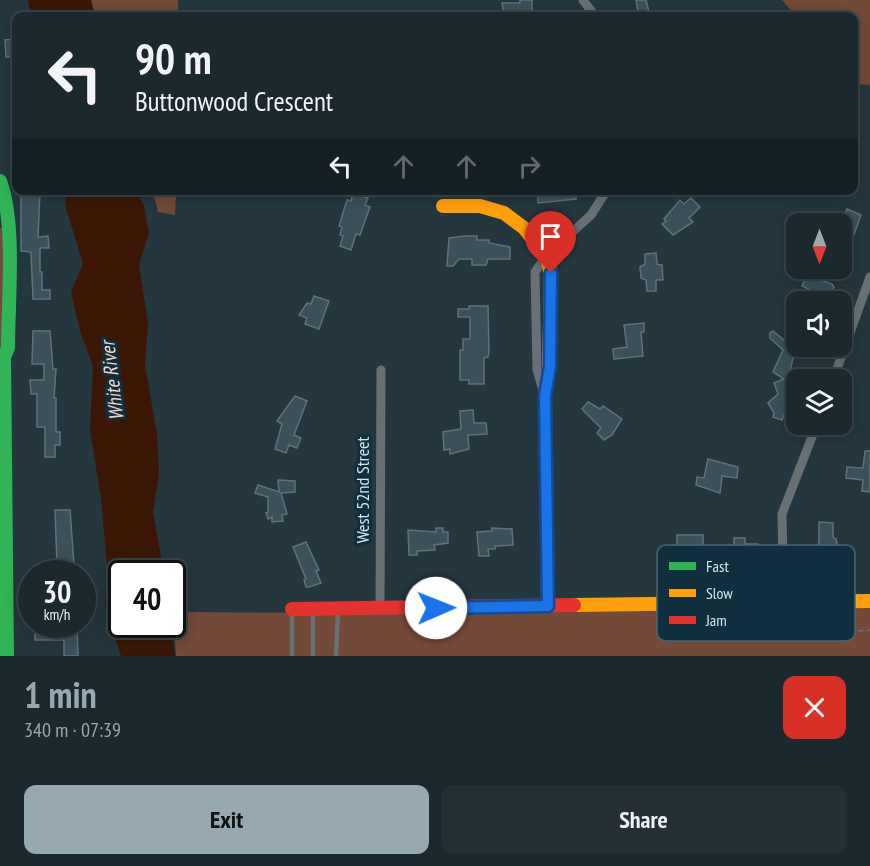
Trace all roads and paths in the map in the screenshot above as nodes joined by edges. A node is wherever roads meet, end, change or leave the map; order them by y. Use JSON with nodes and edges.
{"nodes":[{"id":1,"x":0,"y":181,"type":"edge"},
{"id":2,"x":603,"y":195,"type":"edge"},
{"id":3,"x":443,"y":206,"type":"dead end"},
{"id":4,"x":3,"y":223,"type":"edge"},
{"id":5,"x":546,"y":256,"type":"junction"},
{"id":6,"x":870,"y":277,"type":"edge"},
{"id":7,"x":2,"y":354,"type":"edge"},
{"id":8,"x":837,"y":369,"type":"edge"},
{"id":9,"x":381,"y":370,"type":"dead end"},
{"id":10,"x":813,"y":435,"type":"edge"},
{"id":11,"x":783,"y":545,"type":"edge"},
{"id":12,"x":855,"y":601,"type":"edge"},
{"id":13,"x":870,"y":601,"type":"edge"},
{"id":14,"x":657,"y":605,"type":"edge"},
{"id":15,"x":548,"y":606,"type":"junction"},
{"id":16,"x":292,"y":609,"type":"joint"},
{"id":17,"x":313,"y":609,"type":"junction"},
{"id":18,"x":338,"y":609,"type":"junction"},
{"id":19,"x":380,"y":609,"type":"junction"},
{"id":20,"x":3,"y":613,"type":"edge"},
{"id":21,"x":870,"y":630,"type":"edge"},
{"id":22,"x":858,"y":631,"type":"dead end"},
{"id":23,"x":7,"y":656,"type":"edge"},
{"id":24,"x":292,"y":656,"type":"edge"},
{"id":25,"x":313,"y":656,"type":"edge"},
{"id":26,"x":336,"y":656,"type":"edge"}],
"edges":[{"from":1,"to":4,"type":"street"},
{"from":2,"to":5,"type":"street"},
{"from":3,"to":5,"type":"street"},
{"from":4,"to":7,"type":"street"},
{"from":5,"to":15,"type":"street"},
{"from":6,"to":8,"type":"street"},
{"from":7,"to":20,"type":"street"},
{"from":9,"to":19,"type":"street","name":"West 52nd Street"},
{"from":10,"to":11,"type":"street"},
{"from":12,"to":13,"type":"street"},
{"from":14,"to":15,"type":"street"},
{"from":15,"to":19,"type":"street"},
{"from":16,"to":17,"type":"street"},
{"from":16,"to":24,"type":"lane"},
{"from":17,"to":18,"type":"street"},
{"from":17,"to":25,"type":"lane"},
{"from":18,"to":19,"type":"street"},
{"from":18,"to":26,"type":"lane"},
{"from":20,"to":23,"type":"street"},
{"from":21,"to":22,"type":"path"}]}
